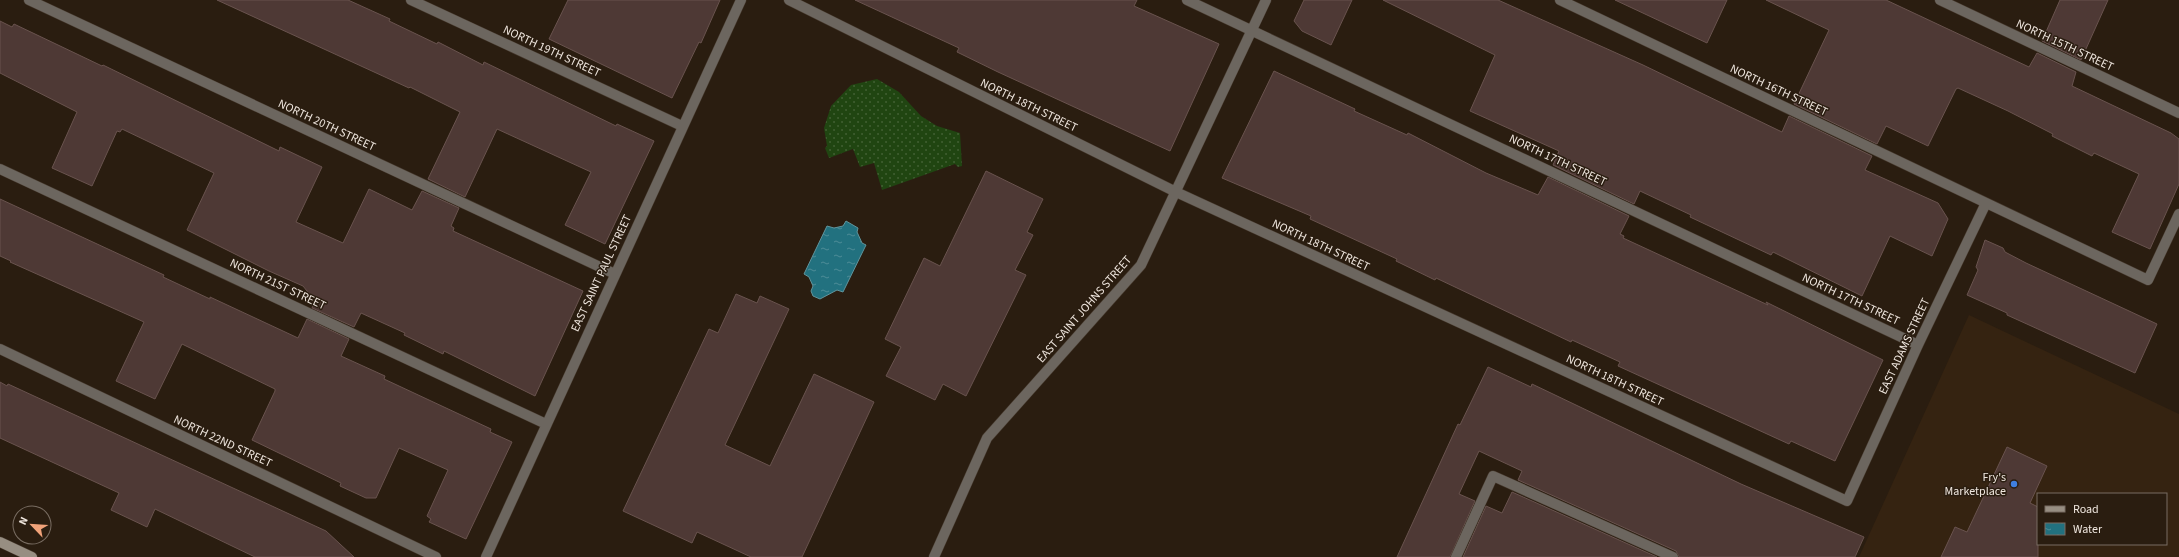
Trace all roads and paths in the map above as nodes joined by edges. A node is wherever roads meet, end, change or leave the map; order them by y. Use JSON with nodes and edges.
{"nodes":[{"id":1,"x":29,"y":0,"type":"edge"},
{"id":2,"x":411,"y":0,"type":"edge"},
{"id":3,"x":741,"y":0,"type":"edge"},
{"id":4,"x":789,"y":0,"type":"edge"},
{"id":5,"x":1187,"y":0,"type":"edge"},
{"id":6,"x":1266,"y":0,"type":"edge"},
{"id":7,"x":1560,"y":0,"type":"edge"},
{"id":8,"x":1940,"y":0,"type":"edge"},
{"id":9,"x":1252,"y":30,"type":"junction"},
{"id":10,"x":2179,"y":113,"type":"edge"},
{"id":11,"x":682,"y":126,"type":"junction"},
{"id":12,"x":0,"y":169,"type":"edge"},
{"id":13,"x":1176,"y":192,"type":"junction"},
{"id":14,"x":1986,"y":203,"type":"junction"},
{"id":15,"x":2179,"y":214,"type":"edge"},
{"id":16,"x":614,"y":274,"type":"junction"},
{"id":17,"x":1918,"y":345,"type":"junction"},
{"id":18,"x":0,"y":349,"type":"edge"},
{"id":19,"x":546,"y":424,"type":"junction"},
{"id":20,"x":1847,"y":501,"type":"joint"},
{"id":21,"x":0,"y":542,"type":"edge"},
{"id":22,"x":32,"y":557,"type":"edge"},
{"id":23,"x":436,"y":557,"type":"edge"},
{"id":24,"x":486,"y":557,"type":"edge"},
{"id":25,"x":934,"y":557,"type":"edge"},
{"id":26,"x":1456,"y":557,"type":"edge"},
{"id":27,"x":1673,"y":557,"type":"edge"}],
"edges":[{"from":1,"to":16,"type":"lane","name":"NORTH 20TH STREET"},
{"from":2,"to":11,"type":"lane","name":"NORTH 19TH STREET"},
{"from":3,"to":11,"type":"lane","name":"EAST SAINT PAUL STREET"},
{"from":4,"to":13,"type":"lane","name":"NORTH 18TH STREET"},
{"from":5,"to":9,"type":"lane","name":"NORTH 17TH STREET"},
{"from":6,"to":9,"type":"lane","name":"EAST SAINT JOHNS STREET"},
{"from":7,"to":14,"type":"lane","name":"NORTH 16TH STREET"},
{"from":8,"to":10,"type":"lane","name":"NORTH 15TH STREET"},
{"from":9,"to":13,"type":"lane","name":"EAST SAINT JOHNS STREET"},
{"from":9,"to":17,"type":"lane","name":"NORTH 17TH STREET"},
{"from":11,"to":16,"type":"lane","name":"EAST SAINT PAUL STREET"},
{"from":12,"to":19,"type":"lane","name":"NORTH 21ST STREET"},
{"from":13,"to":20,"type":"lane","name":"NORTH 18TH STREET"},
{"from":13,"to":25,"type":"lane","name":"EAST SAINT JOHNS STREET"},
{"from":14,"to":15,"type":"lane","name":"NORTH 16TH STREET"},
{"from":14,"to":17,"type":"lane","name":"EAST ADAMS STREET"},
{"from":16,"to":19,"type":"lane","name":"EAST SAINT PAUL STREET"},
{"from":17,"to":20,"type":"lane","name":"EAST ADAMS STREET"},
{"from":18,"to":23,"type":"lane","name":"NORTH 22ND STREET"},
{"from":19,"to":24,"type":"lane","name":"EAST SAINT PAUL STREET"},
{"from":21,"to":22,"type":"main road"},
{"from":26,"to":27,"type":"lane"}]}
